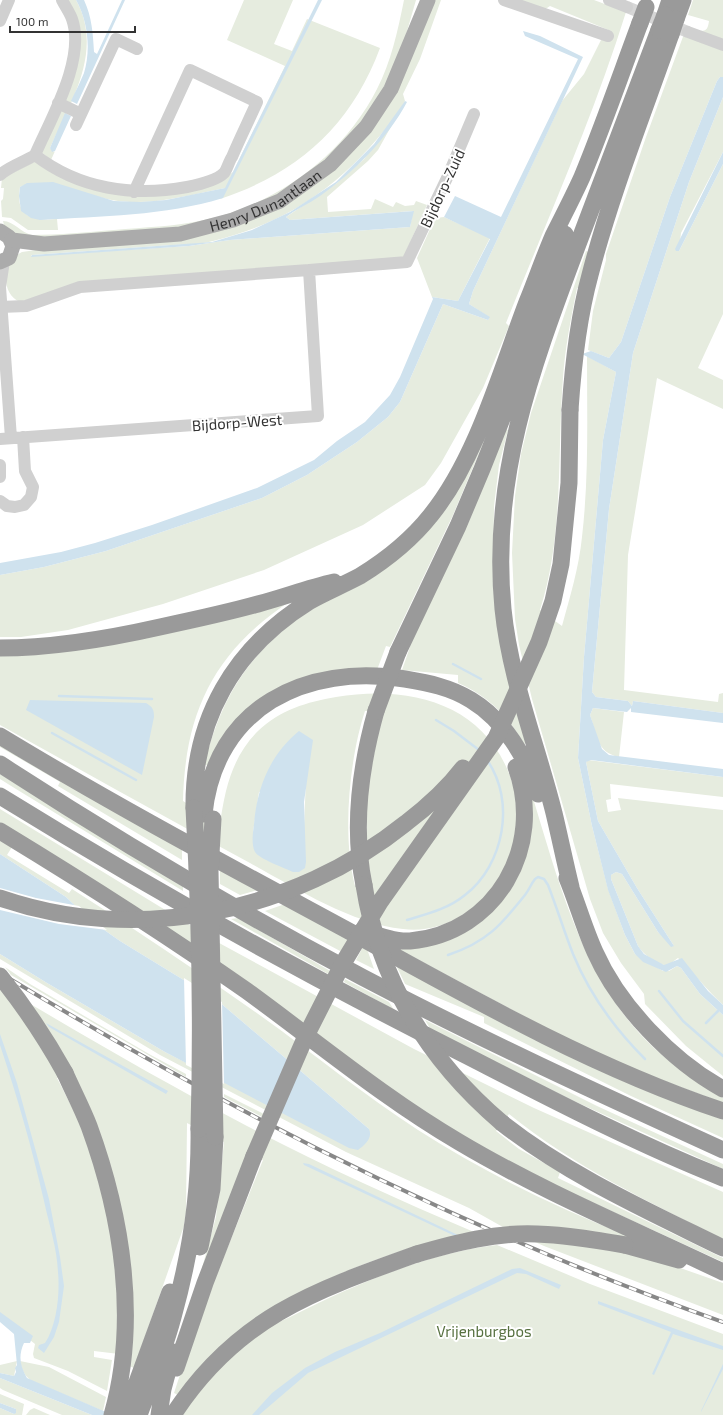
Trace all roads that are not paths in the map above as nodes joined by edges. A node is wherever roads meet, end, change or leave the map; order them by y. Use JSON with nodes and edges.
{"nodes":[{"id":1,"x":9,"y":0,"type":"edge"},
{"id":2,"x":62,"y":0,"type":"edge"},
{"id":3,"x":419,"y":0,"type":"edge"},
{"id":4,"x":428,"y":0,"type":"edge"},
{"id":5,"x":502,"y":0,"type":"edge"},
{"id":6,"x":609,"y":0,"type":"edge"},
{"id":7,"x":683,"y":0,"type":"edge"},
{"id":8,"x":648,"y":4,"type":"edge"},
{"id":9,"x":627,"y":7,"type":"tunnel mouth"},
{"id":10,"x":668,"y":20,"type":"edge"},
{"id":11,"x":0,"y":21,"type":"edge"},
{"id":12,"x":688,"y":32,"type":"tunnel mouth"},
{"id":13,"x":608,"y":36,"type":"dead end"},
{"id":14,"x":412,"y":37,"type":"junction"},
{"id":15,"x":723,"y":45,"type":"edge"},
{"id":16,"x":137,"y":50,"type":"dead end"},
{"id":17,"x":58,"y":104,"type":"junction"},
{"id":18,"x":81,"y":114,"type":"junction"},
{"id":19,"x":474,"y":114,"type":"dead end"},
{"id":20,"x":76,"y":125,"type":"dead end"},
{"id":21,"x":35,"y":155,"type":"junction"},
{"id":22,"x":0,"y":175,"type":"edge"},
{"id":23,"x":581,"y":178,"type":"junction"},
{"id":24,"x":134,"y":192,"type":"junction"},
{"id":25,"x":4,"y":243,"type":"edge"},
{"id":26,"x":309,"y":270,"type":"junction"},
{"id":27,"x":0,"y":287,"type":"edge"},
{"id":28,"x":1,"y":307,"type":"edge"},
{"id":29,"x":11,"y":438,"type":"edge"},
{"id":30,"x":0,"y":464,"type":"edge"},
{"id":31,"x":0,"y":476,"type":"edge"},
{"id":32,"x":0,"y":501,"type":"edge"},
{"id":33,"x":358,"y":577,"type":"junction"},
{"id":34,"x":0,"y":648,"type":"edge"},
{"id":35,"x":514,"y":696,"type":"junction"},
{"id":36,"x":0,"y":736,"type":"edge"},
{"id":37,"x":0,"y":764,"type":"edge"},
{"id":38,"x":0,"y":796,"type":"edge"},
{"id":39,"x":203,"y":814,"type":"junction"},
{"id":40,"x":0,"y":831,"type":"edge"},
{"id":41,"x":571,"y":887,"type":"junction"},
{"id":42,"x":285,"y":896,"type":"junction"},
{"id":43,"x":0,"y":898,"type":"edge"},
{"id":44,"x":0,"y":976,"type":"edge"},
{"id":45,"x":723,"y":1090,"type":"edge"},
{"id":46,"x":723,"y":1111,"type":"edge"},
{"id":47,"x":723,"y":1150,"type":"edge"},
{"id":48,"x":723,"y":1178,"type":"edge"},
{"id":49,"x":723,"y":1248,"type":"edge"},
{"id":50,"x":723,"y":1273,"type":"edge"},
{"id":51,"x":155,"y":1385,"type":"junction"},
{"id":52,"x":112,"y":1415,"type":"edge"},
{"id":53,"x":125,"y":1415,"type":"edge"},
{"id":54,"x":139,"y":1415,"type":"edge"},
{"id":55,"x":159,"y":1415,"type":"edge"},
{"id":56,"x":173,"y":1415,"type":"edge"}],
"edges":[{"from":1,"to":11,"type":"street"},
{"from":2,"to":17,"type":"street"},
{"from":3,"to":14,"type":"main road"},
{"from":4,"to":14,"type":"main road"},
{"from":5,"to":13,"type":"street"},
{"from":6,"to":9,"type":"street"},
{"from":7,"to":10,"type":"highway"},
{"from":8,"to":23,"type":"highway","bridge":true},
{"from":10,"to":35,"type":"highway","bridge":true},
{"from":10,"to":41,"type":"highway"},
{"from":12,"to":15,"type":"street"},
{"from":14,"to":25,"type":"main road","name":"Henry Dunantlaan"},
{"from":16,"to":18,"type":"street"},
{"from":17,"to":18,"type":"street"},
{"from":17,"to":21,"type":"street"},
{"from":18,"to":20,"type":"street"},
{"from":19,"to":26,"type":"street","name":"Bijdorp-Zuid"},
{"from":21,"to":22,"type":"street"},
{"from":21,"to":24,"type":"street"},
{"from":23,"to":33,"type":"highway"},
{"from":23,"to":49,"type":"highway","bridge":true},
{"from":24,"to":24,"type":"street"},
{"from":25,"to":27,"type":"street"},
{"from":26,"to":28,"type":"street"},
{"from":26,"to":29,"type":"street","name":"Bijdorp-West"},
{"from":27,"to":28,"type":"street"},
{"from":28,"to":29,"type":"street"},
{"from":29,"to":32,"type":"street"},
{"from":30,"to":31,"type":"street"},
{"from":33,"to":34,"type":"highway"},
{"from":33,"to":39,"type":"highway"},
{"from":35,"to":43,"type":"highway","bridge":true},
{"from":35,"to":51,"type":"highway","bridge":true},
{"from":36,"to":42,"type":"highway"},
{"from":37,"to":47,"type":"highway"},
{"from":38,"to":48,"type":"highway"},
{"from":39,"to":41,"type":"highway"},
{"from":39,"to":42,"type":"highway"},
{"from":39,"to":51,"type":"highway","bridge":true},
{"from":39,"to":51,"type":"highway","bridge":true},
{"from":40,"to":50,"type":"highway"},
{"from":41,"to":45,"type":"highway"},
{"from":42,"to":46,"type":"highway"},
{"from":44,"to":52,"type":"highway","bridge":true},
{"from":50,"to":56,"type":"highway","bridge":true},
{"from":51,"to":53,"type":"highway"},
{"from":51,"to":54,"type":"highway"},
{"from":51,"to":55,"type":"highway"}]}
